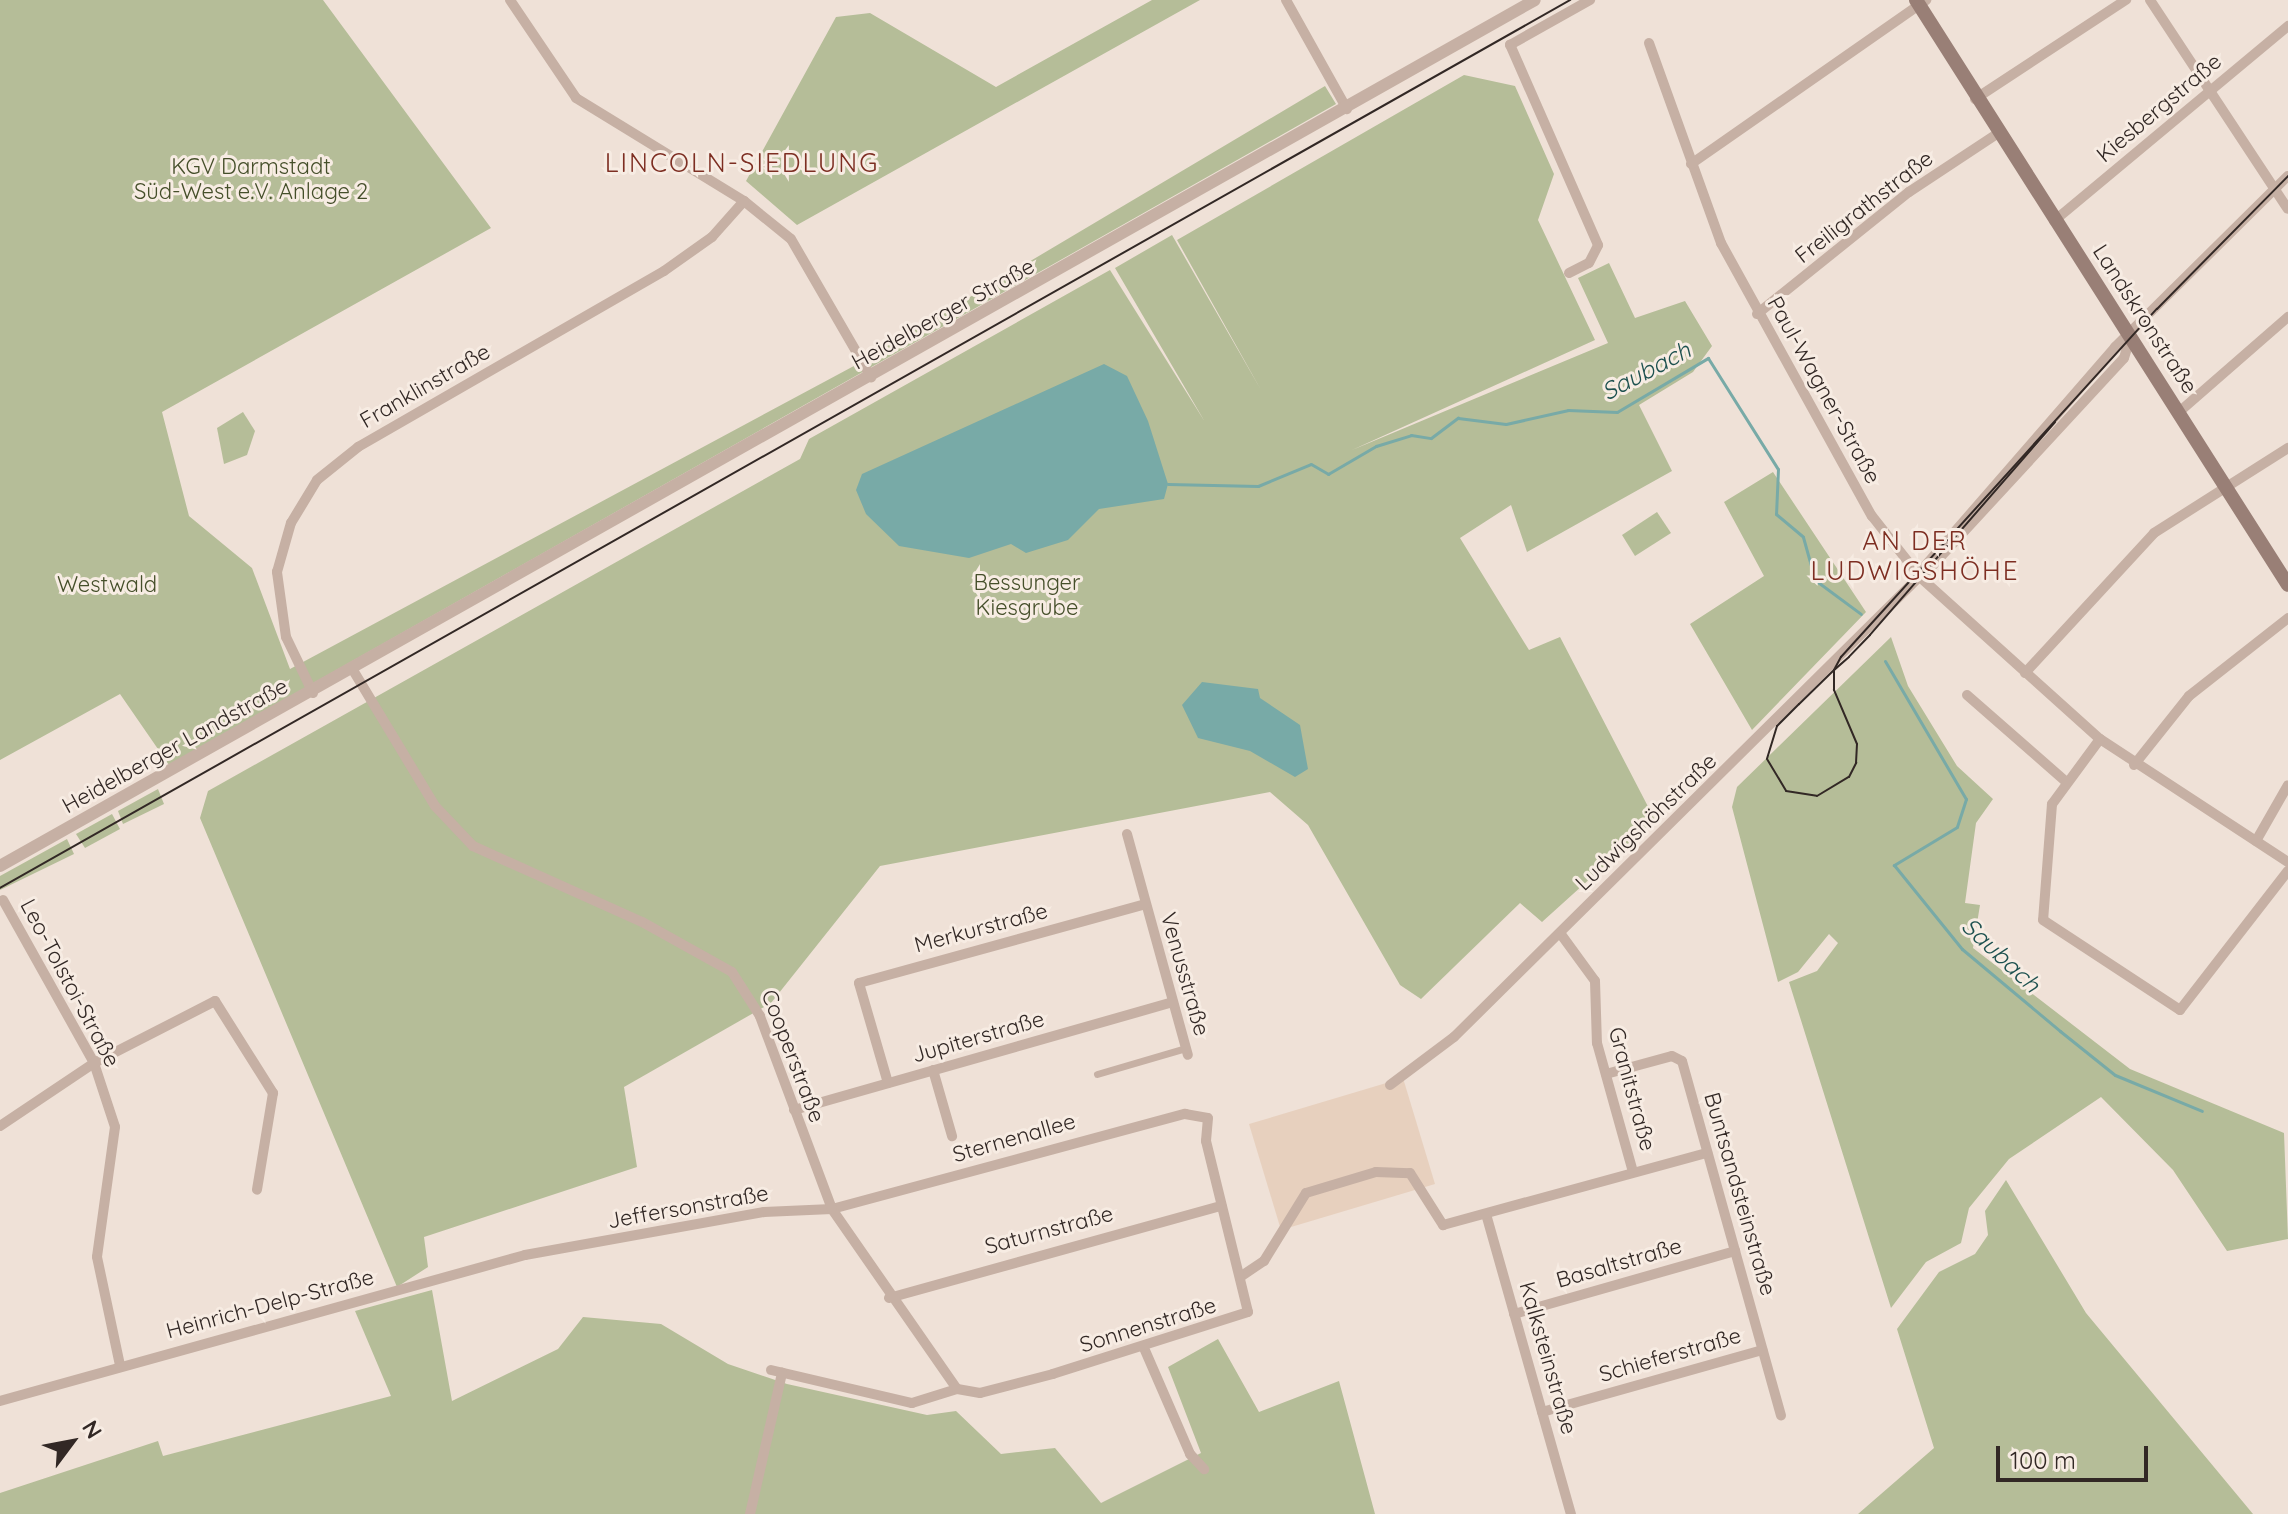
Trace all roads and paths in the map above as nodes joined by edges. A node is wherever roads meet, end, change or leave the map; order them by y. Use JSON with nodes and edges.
{"nodes":[{"id":1,"x":510,"y":0,"type":"edge"},
{"id":2,"x":1286,"y":0,"type":"edge"},
{"id":3,"x":1535,"y":0,"type":"edge"},
{"id":4,"x":1590,"y":0,"type":"edge"},
{"id":5,"x":2126,"y":0,"type":"edge"},
{"id":6,"x":2150,"y":0,"type":"edge"},
{"id":7,"x":1915,"y":3,"type":"edge"},
{"id":8,"x":2288,"y":26,"type":"edge"},
{"id":9,"x":1649,"y":43,"type":"dead end"},
{"id":10,"x":2210,"y":91,"type":"junction"},
{"id":11,"x":1975,"y":99,"type":"junction"},
{"id":12,"x":1347,"y":109,"type":"junction"},
{"id":13,"x":1997,"y":134,"type":"junction"},
{"id":14,"x":1691,"y":164,"type":"junction"},
{"id":15,"x":2288,"y":176,"type":"edge"},
{"id":16,"x":2275,"y":189,"type":"junction"},
{"id":17,"x":744,"y":201,"type":"junction"},
{"id":18,"x":2288,"y":209,"type":"edge"},
{"id":19,"x":2054,"y":221,"type":"junction"},
{"id":20,"x":1569,"y":273,"type":"dead end"},
{"id":21,"x":1757,"y":314,"type":"junction"},
{"id":22,"x":2288,"y":317,"type":"edge"},
{"id":23,"x":2130,"y":338,"type":"junction"},
{"id":24,"x":871,"y":377,"type":"junction"},
{"id":25,"x":2179,"y":412,"type":"junction"},
{"id":26,"x":2288,"y":448,"type":"edge"},
{"id":27,"x":2227,"y":486,"type":"junction"},
{"id":28,"x":2283,"y":568,"type":"edge"},
{"id":29,"x":1920,"y":576,"type":"junction"},
{"id":30,"x":2288,"y":585,"type":"edge"},
{"id":31,"x":2288,"y":618,"type":"edge"},
{"id":32,"x":369,"y":661,"type":"joint"},
{"id":33,"x":353,"y":670,"type":"junction"},
{"id":34,"x":2025,"y":673,"type":"junction"},
{"id":35,"x":313,"y":693,"type":"junction"},
{"id":36,"x":1967,"y":695,"type":"dead end"},
{"id":37,"x":2100,"y":739,"type":"junction"},
{"id":38,"x":2134,"y":765,"type":"junction"},
{"id":39,"x":2064,"y":780,"type":"junction"},
{"id":40,"x":2288,"y":785,"type":"edge"},
{"id":41,"x":1127,"y":834,"type":"dead end"},
{"id":42,"x":2256,"y":841,"type":"junction"},
{"id":43,"x":2288,"y":862,"type":"edge"},
{"id":44,"x":0,"y":866,"type":"edge"},
{"id":45,"x":2288,"y":871,"type":"edge"},
{"id":46,"x":3,"y":900,"type":"dead end"},
{"id":47,"x":1145,"y":904,"type":"junction"},
{"id":48,"x":1560,"y":933,"type":"junction"},
{"id":49,"x":1173,"y":1002,"type":"junction"},
{"id":50,"x":1187,"y":1052,"type":"joint"},
{"id":51,"x":94,"y":1063,"type":"junction"},
{"id":52,"x":933,"y":1070,"type":"junction"},
{"id":53,"x":1097,"y":1074,"type":"dead end"},
{"id":54,"x":1606,"y":1074,"type":"junction"},
{"id":55,"x":888,"y":1083,"type":"junction"},
{"id":56,"x":1390,"y":1085,"type":"dead end"},
{"id":57,"x":794,"y":1110,"type":"junction"},
{"id":58,"x":1208,"y":1118,"type":"joint"},
{"id":59,"x":0,"y":1126,"type":"edge"},
{"id":60,"x":952,"y":1136,"type":"dead end"},
{"id":61,"x":1707,"y":1153,"type":"junction"},
{"id":62,"x":1633,"y":1172,"type":"junction"},
{"id":63,"x":257,"y":1190,"type":"dead end"},
{"id":64,"x":1221,"y":1206,"type":"junction"},
{"id":65,"x":832,"y":1209,"type":"junction"},
{"id":66,"x":1486,"y":1214,"type":"junction"},
{"id":67,"x":551,"y":1250,"type":"joint"},
{"id":68,"x":1735,"y":1251,"type":"junction"},
{"id":69,"x":1240,"y":1277,"type":"junction"},
{"id":70,"x":889,"y":1298,"type":"junction"},
{"id":71,"x":1514,"y":1314,"type":"junction"},
{"id":72,"x":1144,"y":1348,"type":"junction"},
{"id":73,"x":1762,"y":1350,"type":"junction"},
{"id":74,"x":120,"y":1365,"type":"junction"},
{"id":75,"x":957,"y":1389,"type":"junction"},
{"id":76,"x":0,"y":1401,"type":"edge"},
{"id":77,"x":1542,"y":1412,"type":"junction"},
{"id":78,"x":1781,"y":1415,"type":"dead end"},
{"id":79,"x":1204,"y":1469,"type":"dead end"},
{"id":80,"x":750,"y":1514,"type":"edge"},
{"id":81,"x":1571,"y":1514,"type":"edge"}],
"edges":[{"from":1,"to":17,"type":"street"},
{"from":2,"to":12,"type":"street"},
{"from":3,"to":12,"type":"street","name":"Heidelberger Straße"},
{"from":4,"to":20,"type":"street"},
{"from":5,"to":11,"type":"street"},
{"from":6,"to":10,"type":"street"},
{"from":7,"to":11,"type":"main road","name":"Landskronstraße"},
{"from":7,"to":14,"type":"street"},
{"from":8,"to":10,"type":"street","name":"Kiesbergstraße"},
{"from":9,"to":14,"type":"street","name":"Paul-Wagner-Straße"},
{"from":10,"to":16,"type":"street"},
{"from":10,"to":19,"type":"street","name":"Kiesbergstraße"},
{"from":11,"to":13,"type":"main road","name":"Landskronstraße"},
{"from":12,"to":24,"type":"street","name":"Heidelberger Straße"},
{"from":13,"to":19,"type":"main road","name":"Landskronstraße"},
{"from":13,"to":21,"type":"street","name":"Freiligrathstraße"},
{"from":14,"to":21,"type":"street","name":"Paul-Wagner-Straße"},
{"from":15,"to":16,"type":"street","name":"Ludwigshöhstraße"},
{"from":16,"to":18,"type":"street"},
{"from":16,"to":23,"type":"street","name":"Ludwigshöhstraße"},
{"from":17,"to":24,"type":"street"},
{"from":17,"to":35,"type":"street","name":"Franklinstraße"},
{"from":19,"to":23,"type":"main road","name":"Landskronstraße"},
{"from":21,"to":29,"type":"street","name":"Paul-Wagner-Straße"},
{"from":22,"to":25,"type":"street"},
{"from":23,"to":25,"type":"main road","name":"Landskronstraße"},
{"from":23,"to":29,"type":"street","name":"Ludwigshöhstraße"},
{"from":24,"to":32,"type":"street","name":"Heidelberger Straße"},
{"from":25,"to":27,"type":"main road","name":"Landskronstraße"},
{"from":26,"to":27,"type":"street"},
{"from":27,"to":28,"type":"main road","name":"Landskronstraße"},
{"from":27,"to":34,"type":"street"},
{"from":28,"to":30,"type":"main road","name":"Landskronstraße"},
{"from":29,"to":34,"type":"street","name":"Paul-Wagner-Straße"},
{"from":29,"to":48,"type":"street","name":"Ludwigshöhstraße"},
{"from":31,"to":38,"type":"street"},
{"from":32,"to":33,"type":"street","name":"Heidelberger Landstraße"},
{"from":33,"to":35,"type":"street","name":"Heidelberger Landstraße"},
{"from":33,"to":57,"type":"street","name":"Cooperstraße"},
{"from":34,"to":37,"type":"street","name":"Paul-Wagner-Straße"},
{"from":35,"to":44,"type":"street","name":"Heidelberger Landstraße"},
{"from":36,"to":39,"type":"street"},
{"from":37,"to":38,"type":"street","name":"Paul-Wagner-Straße"},
{"from":37,"to":39,"type":"street"},
{"from":38,"to":42,"type":"street","name":"Paul-Wagner-Straße"},
{"from":39,"to":45,"type":"street"},
{"from":40,"to":42,"type":"street"},
{"from":41,"to":47,"type":"street"},
{"from":42,"to":43,"type":"street","name":"Paul-Wagner-Straße"},
{"from":46,"to":51,"type":"street","name":"Leo-Tolstoi-Straße"},
{"from":47,"to":49,"type":"street","name":"Venusstraße"},
{"from":47,"to":55,"type":"street","name":"Merkurstraße"},
{"from":48,"to":54,"type":"street","name":"Granitstraße"},
{"from":48,"to":56,"type":"street","name":"Ludwigshöhstraße"},
{"from":49,"to":50,"type":"street","name":"Venusstraße"},
{"from":49,"to":52,"type":"street","name":"Jupiterstraße"},
{"from":50,"to":53,"type":"street"},
{"from":51,"to":59,"type":"street"},
{"from":51,"to":63,"type":"street"},
{"from":51,"to":74,"type":"street","name":"Leo-Tolstoi-Straße"},
{"from":52,"to":55,"type":"street","name":"Jupiterstraße"},
{"from":52,"to":60,"type":"street"},
{"from":54,"to":61,"type":"street","name":"Buntsandsteinstraße"},
{"from":54,"to":62,"type":"street","name":"Granitstraße"},
{"from":55,"to":57,"type":"street","name":"Jupiterstraße"},
{"from":57,"to":65,"type":"street","name":"Cooperstraße"},
{"from":58,"to":64,"type":"street","name":"Sonnenstraße"},
{"from":58,"to":65,"type":"street","name":"Sternenallee"},
{"from":61,"to":62,"type":"street"},
{"from":61,"to":68,"type":"street","name":"Buntsandsteinstraße"},
{"from":62,"to":66,"type":"street"},
{"from":64,"to":69,"type":"street","name":"Sonnenstraße"},
{"from":64,"to":70,"type":"street","name":"Saturnstraße"},
{"from":65,"to":67,"type":"street","name":"Jeffersonstraße"},
{"from":65,"to":70,"type":"street","name":"Cooperstraße"},
{"from":66,"to":69,"type":"street"},
{"from":66,"to":71,"type":"street","name":"Kalksteinstraße"},
{"from":67,"to":74,"type":"street","name":"Heinrich-Delp-Straße"},
{"from":68,"to":71,"type":"street","name":"Basaltstraße"},
{"from":68,"to":73,"type":"street","name":"Buntsandsteinstraße"},
{"from":69,"to":72,"type":"street","name":"Sonnenstraße"},
{"from":70,"to":75,"type":"street","name":"Cooperstraße"},
{"from":71,"to":77,"type":"street","name":"Kalksteinstraße"},
{"from":72,"to":75,"type":"street","name":"Sonnenstraße"},
{"from":72,"to":79,"type":"street"},
{"from":73,"to":77,"type":"street","name":"Schieferstraße"},
{"from":73,"to":78,"type":"street","name":"Buntsandsteinstraße"},
{"from":74,"to":76,"type":"street","name":"Heinrich-Delp-Straße"},
{"from":75,"to":80,"type":"street"},
{"from":77,"to":81,"type":"street","name":"Kalksteinstraße"}]}
